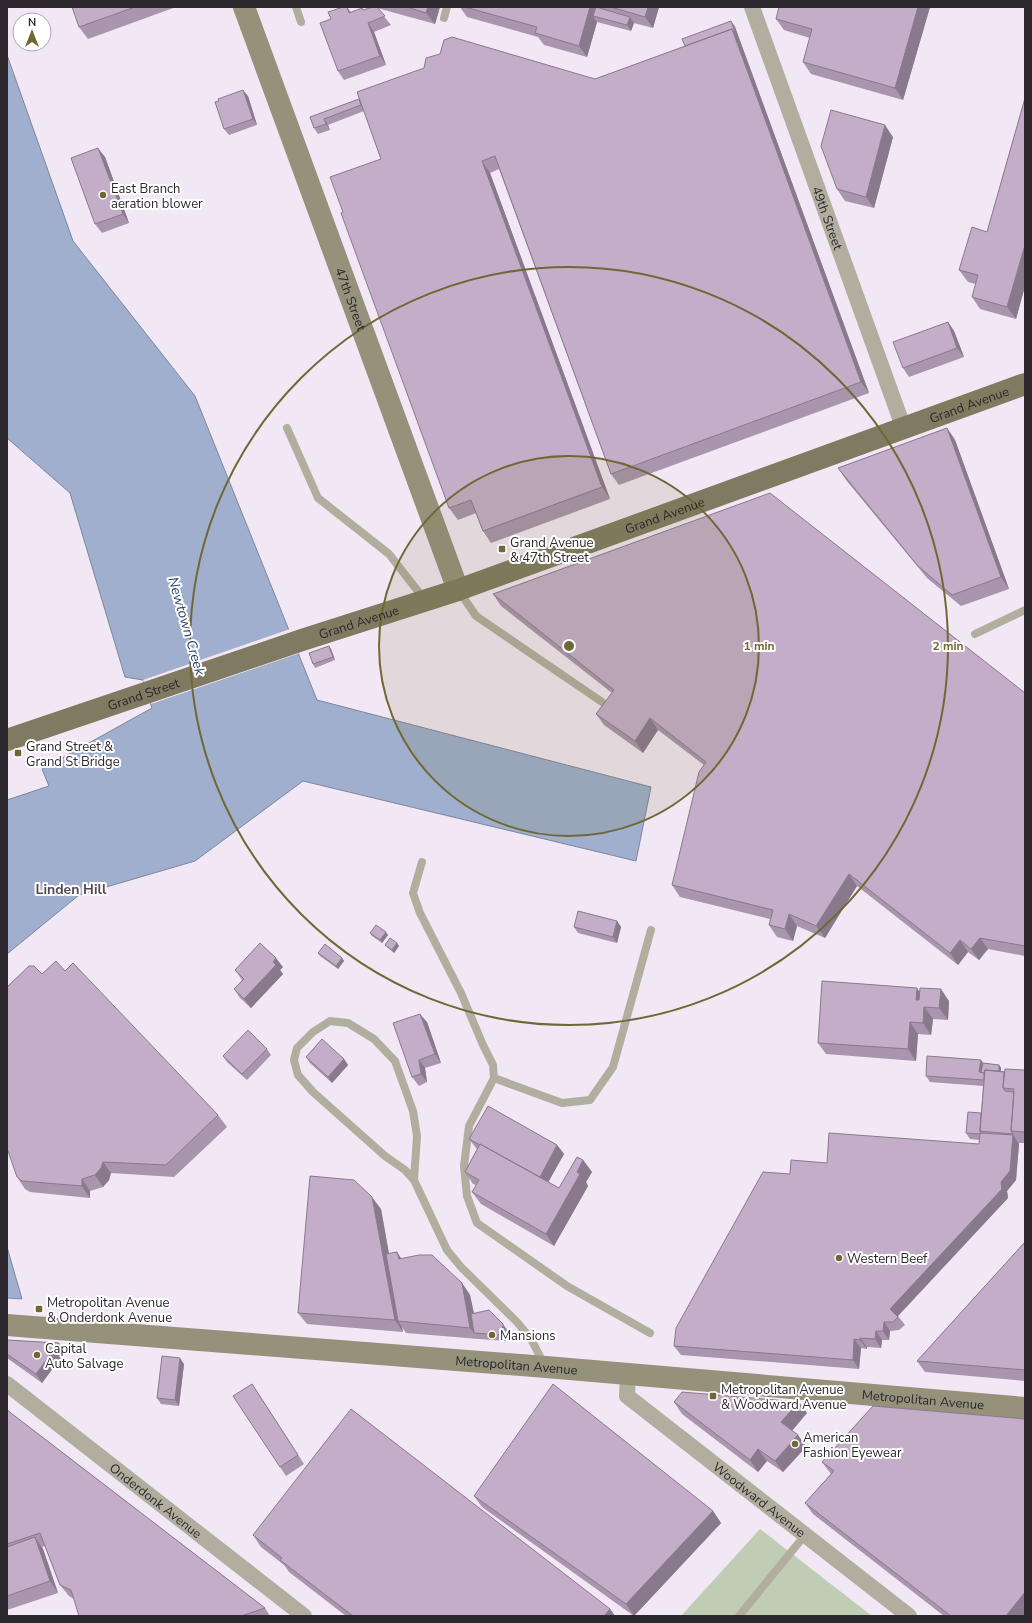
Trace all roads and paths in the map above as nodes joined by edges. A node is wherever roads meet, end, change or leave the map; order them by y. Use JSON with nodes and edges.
{"nodes":[{"id":1,"x":244,"y":7,"type":"edge"},
{"id":2,"x":296,"y":7,"type":"edge"},
{"id":3,"x":447,"y":7,"type":"edge"},
{"id":4,"x":752,"y":7,"type":"edge"},
{"id":5,"x":444,"y":18,"type":"dead end"},
{"id":6,"x":301,"y":22,"type":"dead end"},
{"id":7,"x":1025,"y":384,"type":"edge"},
{"id":8,"x":287,"y":428,"type":"dead end"},
{"id":9,"x":904,"y":429,"type":"junction"},
{"id":10,"x":458,"y":590,"type":"junction"},
{"id":11,"x":426,"y":601,"type":"junction"},
{"id":12,"x":1024,"y":613,"type":"edge"},
{"id":13,"x":974,"y":634,"type":"dead end"},
{"id":14,"x":302,"y":640,"type":"joint"},
{"id":15,"x":602,"y":702,"type":"dead end"},
{"id":16,"x":7,"y":740,"type":"edge"},
{"id":17,"x":422,"y":862,"type":"dead end"},
{"id":18,"x":651,"y":930,"type":"dead end"},
{"id":19,"x":494,"y":1078,"type":"junction"},
{"id":20,"x":414,"y":1180,"type":"junction"},
{"id":21,"x":7,"y":1326,"type":"edge"},
{"id":22,"x":650,"y":1333,"type":"dead end"},
{"id":23,"x":546,"y":1367,"type":"junction"},
{"id":24,"x":628,"y":1374,"type":"junction"},
{"id":25,"x":7,"y":1384,"type":"edge"},
{"id":26,"x":1025,"y":1408,"type":"edge"},
{"id":27,"x":805,"y":1535,"type":"junction"},
{"id":28,"x":304,"y":1616,"type":"edge"},
{"id":29,"x":739,"y":1616,"type":"edge"},
{"id":30,"x":909,"y":1616,"type":"edge"}],
"edges":[{"from":1,"to":10,"type":"main road","name":"47th Street"},
{"from":2,"to":6,"type":"lane"},
{"from":3,"to":5,"type":"lane"},
{"from":4,"to":9,"type":"street","name":"49th Street"},
{"from":7,"to":9,"type":"main road","name":"Grand Avenue"},
{"from":8,"to":11,"type":"lane"},
{"from":9,"to":10,"type":"main road","name":"Grand Avenue"},
{"from":10,"to":11,"type":"main road","name":"Grand Avenue"},
{"from":10,"to":15,"type":"lane"},
{"from":11,"to":14,"type":"main road","name":"Grand Avenue"},
{"from":12,"to":13,"type":"lane"},
{"from":14,"to":16,"type":"main road","name":"Grand Street"},
{"from":17,"to":19,"type":"lane"},
{"from":18,"to":19,"type":"lane"},
{"from":19,"to":22,"type":"lane"},
{"from":20,"to":20,"type":"lane"},
{"from":20,"to":23,"type":"lane"},
{"from":21,"to":23,"type":"main road","name":"Metropolitan Avenue"},
{"from":23,"to":24,"type":"main road","name":"Metropolitan Avenue"},
{"from":24,"to":26,"type":"main road","name":"Metropolitan Avenue"},
{"from":24,"to":27,"type":"street","name":"Woodward Avenue"},
{"from":25,"to":28,"type":"street","name":"Onderdonk Avenue"},
{"from":27,"to":29,"type":"lane"},
{"from":27,"to":30,"type":"street","name":"Woodward Avenue"}]}
